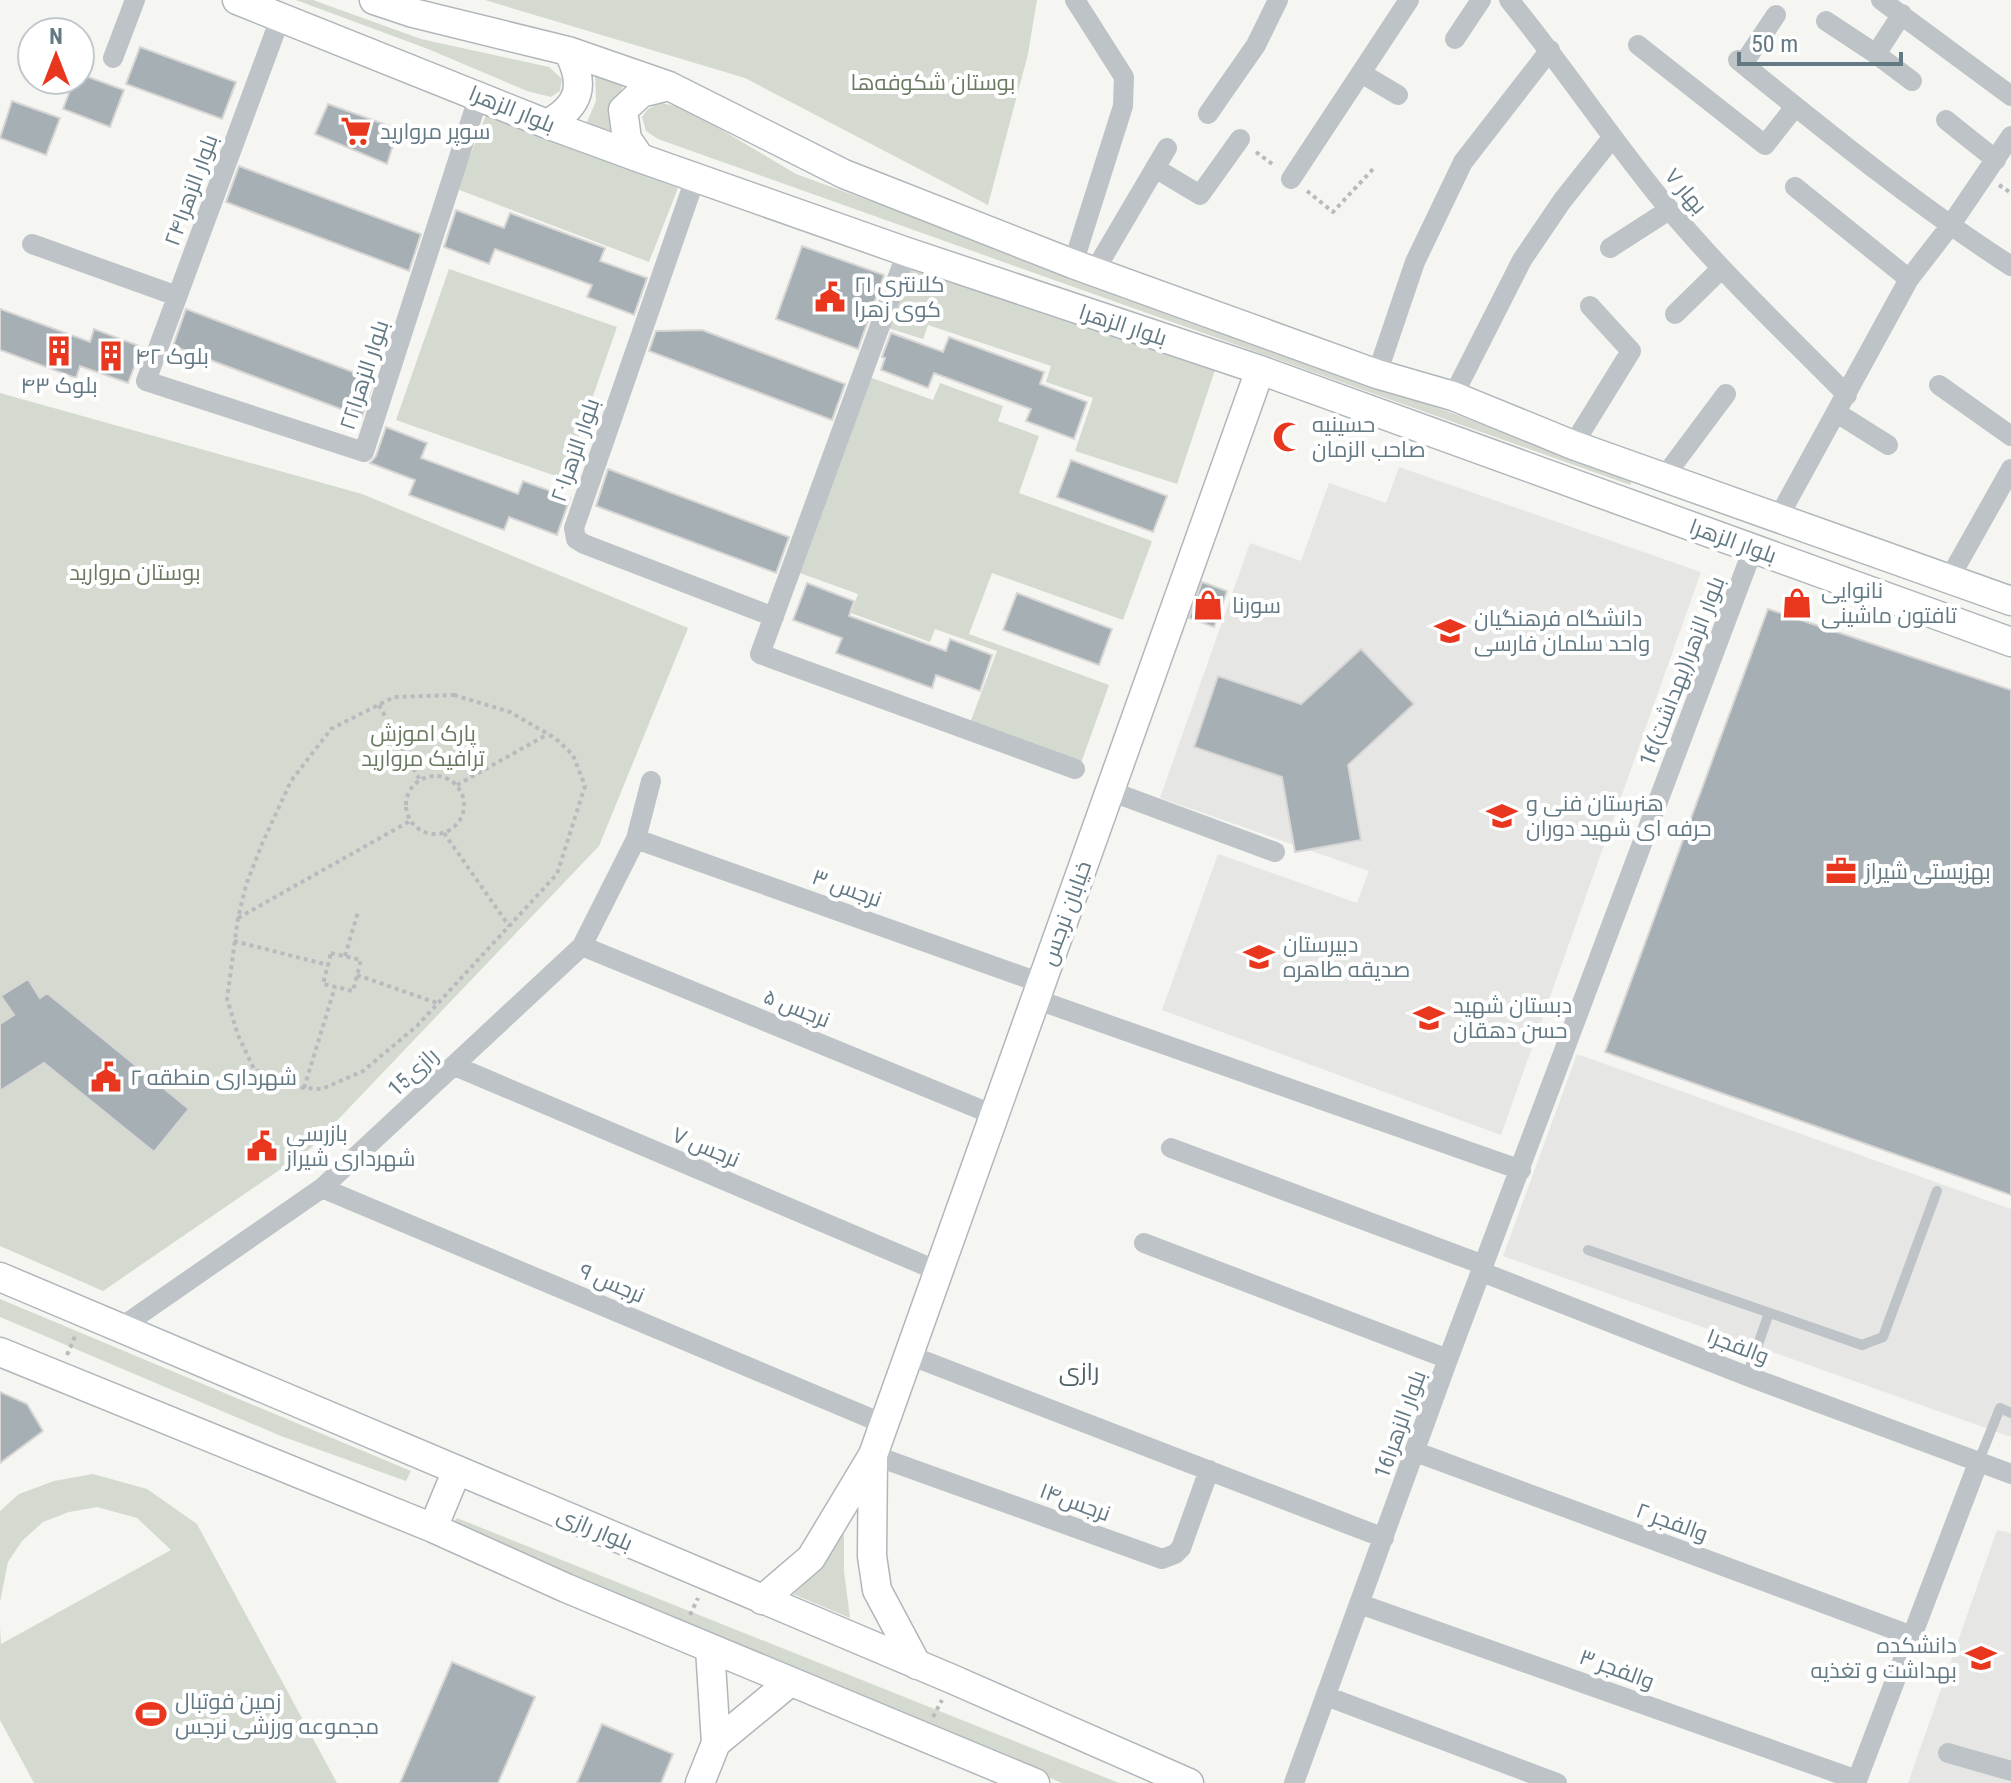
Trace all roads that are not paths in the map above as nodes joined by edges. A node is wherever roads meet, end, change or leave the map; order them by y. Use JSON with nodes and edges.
{"nodes":[{"id":1,"x":135,"y":0,"type":"edge"},
{"id":2,"x":237,"y":0,"type":"edge"},
{"id":3,"x":374,"y":0,"type":"edge"},
{"id":4,"x":1075,"y":0,"type":"edge"},
{"id":5,"x":1278,"y":0,"type":"edge"},
{"id":6,"x":1409,"y":0,"type":"edge"},
{"id":7,"x":1481,"y":0,"type":"edge"},
{"id":8,"x":1509,"y":0,"type":"edge"},
{"id":9,"x":1881,"y":0,"type":"edge"},
{"id":10,"x":1902,"y":14,"type":"junction"},
{"id":11,"x":1776,"y":15,"type":"dead end"},
{"id":12,"x":281,"y":16,"type":"junction"},
{"id":13,"x":1826,"y":21,"type":"dead end"},
{"id":14,"x":1455,"y":39,"type":"dead end"},
{"id":15,"x":1638,"y":45,"type":"dead end"},
{"id":16,"x":1550,"y":50,"type":"junction"},
{"id":17,"x":568,"y":51,"type":"junction"},
{"id":18,"x":1876,"y":54,"type":"junction"},
{"id":19,"x":113,"y":58,"type":"dead end"},
{"id":20,"x":1361,"y":73,"type":"junction"},
{"id":21,"x":1912,"y":81,"type":"dead end"},
{"id":22,"x":669,"y":86,"type":"junction"},
{"id":23,"x":479,"y":95,"type":"junction"},
{"id":24,"x":1398,"y":95,"type":"dead end"},
{"id":25,"x":2011,"y":96,"type":"edge"},
{"id":26,"x":1794,"y":108,"type":"junction"},
{"id":27,"x":1208,"y":114,"type":"dead end"},
{"id":28,"x":1946,"y":120,"type":"dead end"},
{"id":29,"x":547,"y":124,"type":"junction"},
{"id":30,"x":2011,"y":136,"type":"edge"},
{"id":31,"x":1612,"y":138,"type":"junction"},
{"id":32,"x":1240,"y":139,"type":"dead end"},
{"id":33,"x":1167,"y":148,"type":"dead end"},
{"id":34,"x":640,"y":158,"type":"junction"},
{"id":35,"x":1996,"y":160,"type":"junction"},
{"id":36,"x":1155,"y":168,"type":"junction"},
{"id":37,"x":696,"y":176,"type":"junction"},
{"id":38,"x":1291,"y":179,"type":"dead end"},
{"id":39,"x":1795,"y":187,"type":"dead end"},
{"id":40,"x":1669,"y":210,"type":"junction"},
{"id":41,"x":1950,"y":226,"type":"junction"},
{"id":42,"x":32,"y":244,"type":"dead end"},
{"id":43,"x":1610,"y":248,"type":"dead end"},
{"id":44,"x":907,"y":252,"type":"junction"},
{"id":45,"x":2011,"y":266,"type":"edge"},
{"id":46,"x":1084,"y":268,"type":"junction"},
{"id":47,"x":1721,"y":269,"type":"junction"},
{"id":48,"x":1909,"y":279,"type":"junction"},
{"id":49,"x":177,"y":296,"type":"junction"},
{"id":50,"x":1590,"y":306,"type":"dead end"},
{"id":51,"x":1675,"y":314,"type":"dead end"},
{"id":52,"x":1260,"y":370,"type":"junction"},
{"id":53,"x":1377,"y":374,"type":"junction"},
{"id":54,"x":146,"y":381,"type":"joint"},
{"id":55,"x":1939,"y":385,"type":"dead end"},
{"id":56,"x":1726,"y":394,"type":"dead end"},
{"id":57,"x":1847,"y":395,"type":"junction"},
{"id":58,"x":1453,"y":396,"type":"junction"},
{"id":59,"x":1837,"y":413,"type":"junction"},
{"id":60,"x":2011,"y":436,"type":"edge"},
{"id":61,"x":1573,"y":445,"type":"junction"},
{"id":62,"x":1888,"y":445,"type":"dead end"},
{"id":63,"x":2011,"y":469,"type":"edge"},
{"id":64,"x":1655,"y":473,"type":"junction"},
{"id":65,"x":1629,"y":503,"type":"junction"},
{"id":66,"x":1778,"y":518,"type":"junction"},
{"id":67,"x":1753,"y":549,"type":"junction"},
{"id":68,"x":1949,"y":579,"type":"junction"},
{"id":69,"x":2011,"y":601,"type":"edge"},
{"id":70,"x":774,"y":617,"type":"junction"},
{"id":71,"x":2011,"y":642,"type":"edge"},
{"id":72,"x":1075,"y":769,"type":"dead end"},
{"id":73,"x":651,"y":781,"type":"dead end"},
{"id":74,"x":1110,"y":791,"type":"junction"},
{"id":75,"x":636,"y":839,"type":"junction"},
{"id":76,"x":1275,"y":852,"type":"dead end"},
{"id":77,"x":582,"y":946,"type":"junction"},
{"id":78,"x":1038,"y":991,"type":"junction"},
{"id":79,"x":455,"y":1066,"type":"junction"},
{"id":80,"x":994,"y":1115,"type":"junction"},
{"id":81,"x":1171,"y":1148,"type":"dead end"},
{"id":82,"x":1521,"y":1170,"type":"junction"},
{"id":83,"x":322,"y":1188,"type":"junction"},
{"id":84,"x":1937,"y":1191,"type":"dead end"},
{"id":85,"x":1144,"y":1243,"type":"dead end"},
{"id":86,"x":1588,"y":1250,"type":"dead end"},
{"id":87,"x":1483,"y":1268,"type":"junction"},
{"id":88,"x":938,"y":1271,"type":"junction"},
{"id":89,"x":0,"y":1277,"type":"edge"},
{"id":90,"x":1769,"y":1313,"type":"junction"},
{"id":91,"x":120,"y":1328,"type":"junction"},
{"id":92,"x":0,"y":1352,"type":"edge"},
{"id":93,"x":909,"y":1355,"type":"junction"},
{"id":94,"x":1448,"y":1359,"type":"junction"},
{"id":95,"x":1747,"y":1376,"type":"junction"},
{"id":96,"x":2011,"y":1413,"type":"edge"},
{"id":97,"x":884,"y":1424,"type":"junction"},
{"id":98,"x":1416,"y":1452,"type":"junction"},
{"id":99,"x":873,"y":1455,"type":"junction"},
{"id":100,"x":1978,"y":1463,"type":"junction"},
{"id":101,"x":457,"y":1470,"type":"junction"},
{"id":102,"x":1209,"y":1470,"type":"junction"},
{"id":103,"x":2011,"y":1474,"type":"edge"},
{"id":104,"x":433,"y":1528,"type":"junction"},
{"id":105,"x":1384,"y":1538,"type":"junction"},
{"id":106,"x":762,"y":1600,"type":"junction"},
{"id":107,"x":1360,"y":1604,"type":"junction"},
{"id":108,"x":1912,"y":1636,"type":"junction"},
{"id":109,"x":710,"y":1648,"type":"junction"},
{"id":110,"x":917,"y":1665,"type":"junction"},
{"id":111,"x":790,"y":1682,"type":"junction"},
{"id":112,"x":1326,"y":1696,"type":"junction"},
{"id":113,"x":716,"y":1743,"type":"junction"},
{"id":114,"x":1948,"y":1753,"type":"dead end"},
{"id":115,"x":2011,"y":1771,"type":"edge"},
{"id":116,"x":1857,"y":1782,"type":"edge"},
{"id":117,"x":700,"y":1783,"type":"edge"},
{"id":118,"x":1035,"y":1783,"type":"edge"},
{"id":119,"x":1189,"y":1783,"type":"edge"},
{"id":120,"x":1294,"y":1783,"type":"edge"},
{"id":121,"x":1557,"y":1783,"type":"edge"}],
"edges":[{"from":1,"to":19,"type":"street"},
{"from":2,"to":12,"type":"main road","name":"بلوار الزهرا"},
{"from":3,"to":17,"type":"main road","name":"بلوار الزهرا"},
{"from":4,"to":46,"type":"street"},
{"from":5,"to":27,"type":"street"},
{"from":6,"to":20,"type":"street"},
{"from":7,"to":14,"type":"street"},
{"from":8,"to":16,"type":"street","name":"بهار ۷"},
{"from":9,"to":10,"type":"street"},
{"from":10,"to":18,"type":"street"},
{"from":10,"to":25,"type":"street"},
{"from":11,"to":26,"type":"street"},
{"from":12,"to":23,"type":"main road","name":"بلوار الزهرا"},
{"from":12,"to":49,"type":"street","name":"بلوار الزهرا۲۴"},
{"from":13,"to":18,"type":"street"},
{"from":15,"to":26,"type":"street"},
{"from":16,"to":31,"type":"street","name":"بهار ۷"},
{"from":16,"to":53,"type":"street"},
{"from":17,"to":22,"type":"main road","name":"بلوار الزهرا"},
{"from":17,"to":29,"type":"main road"},
{"from":18,"to":21,"type":"street"},
{"from":20,"to":24,"type":"street"},
{"from":20,"to":38,"type":"street"},
{"from":22,"to":34,"type":"main road"},
{"from":22,"to":46,"type":"main road","name":"بلوار الزهرا"},
{"from":23,"to":29,"type":"main road","name":"بلوار الزهرا"},
{"from":23,"to":54,"type":"street","name":"بلوار الزهرا۲۲"},
{"from":26,"to":41,"type":"street"},
{"from":28,"to":35,"type":"street"},
{"from":29,"to":34,"type":"main road","name":"بلوار الزهرا"},
{"from":30,"to":35,"type":"street"},
{"from":31,"to":40,"type":"street","name":"بهار ۷"},
{"from":31,"to":58,"type":"street"},
{"from":32,"to":36,"type":"street"},
{"from":33,"to":36,"type":"street"},
{"from":34,"to":37,"type":"main road","name":"بلوار الزهرا"},
{"from":35,"to":41,"type":"street"},
{"from":36,"to":46,"type":"street"},
{"from":37,"to":44,"type":"main road","name":"بلوار الزهرا"},
{"from":37,"to":70,"type":"street","name":"بلوار الزهرا۲۰"},
{"from":39,"to":48,"type":"street"},
{"from":40,"to":43,"type":"street"},
{"from":40,"to":47,"type":"street","name":"بهار ۷"},
{"from":41,"to":45,"type":"street"},
{"from":41,"to":48,"type":"street"},
{"from":42,"to":49,"type":"street"},
{"from":44,"to":52,"type":"main road","name":"بلوار الزهرا"},
{"from":44,"to":70,"type":"street"},
{"from":46,"to":53,"type":"main road","name":"بلوار الزهرا"},
{"from":47,"to":51,"type":"street"},
{"from":47,"to":57,"type":"street","name":"بهار ۷"},
{"from":48,"to":57,"type":"street"},
{"from":49,"to":54,"type":"street","name":"بلوار الزهرا۲۴"},
{"from":50,"to":61,"type":"street"},
{"from":52,"to":65,"type":"main road","name":"بلوار الزهرا"},
{"from":52,"to":74,"type":"main road","name":"خیابان نرجس"},
{"from":53,"to":58,"type":"main road","name":"بلوار الزهرا"},
{"from":55,"to":60,"type":"street"},
{"from":56,"to":64,"type":"street"},
{"from":57,"to":59,"type":"street"},
{"from":58,"to":61,"type":"main road","name":"بلوار الزهرا"},
{"from":59,"to":62,"type":"street"},
{"from":59,"to":66,"type":"street"},
{"from":61,"to":64,"type":"main road","name":"بلوار الزهرا"},
{"from":63,"to":68,"type":"street"},
{"from":64,"to":65,"type":"main road"},
{"from":64,"to":66,"type":"main road","name":"بلوار الزهرا"},
{"from":65,"to":67,"type":"main road","name":"بلوار الزهرا"},
{"from":66,"to":68,"type":"main road","name":"بلوار الزهرا"},
{"from":67,"to":71,"type":"main road","name":"بلوار الزهرا"},
{"from":67,"to":82,"type":"street","name":"16بلوار الزهرا(بهداشت)"},
{"from":68,"to":69,"type":"main road","name":"بلوار الزهرا"},
{"from":70,"to":72,"type":"street"},
{"from":73,"to":75,"type":"street","name":"15رازی"},
{"from":74,"to":76,"type":"street"},
{"from":74,"to":78,"type":"main road","name":"خیابان نرجس"},
{"from":75,"to":77,"type":"street","name":"15رازی"},
{"from":75,"to":78,"type":"street","name":"نرجس ۳"},
{"from":77,"to":79,"type":"street","name":"15رازی"},
{"from":77,"to":80,"type":"street","name":"نرجس ۵"},
{"from":78,"to":80,"type":"main road","name":"خیابان نرجس"},
{"from":78,"to":82,"type":"street","name":"نرجس ۳"},
{"from":79,"to":83,"type":"street","name":"15رازی"},
{"from":79,"to":88,"type":"street","name":"نرجس ۷"},
{"from":80,"to":88,"type":"main road","name":"خیابان نرجس"},
{"from":81,"to":87,"type":"street","name":"والفجر۱"},
{"from":82,"to":87,"type":"street","name":"16بلوار الزهرا"},
{"from":83,"to":91,"type":"street","name":"15رازی"},
{"from":83,"to":97,"type":"street","name":"نرجس ۹"},
{"from":84,"to":90,"type":"lane"},
{"from":85,"to":94,"type":"street"},
{"from":86,"to":90,"type":"lane"},
{"from":87,"to":94,"type":"street","name":"16بلوار الزهرا"},
{"from":87,"to":95,"type":"street","name":"والفجر۱"},
{"from":88,"to":93,"type":"main road","name":"خیابان نرجس"},
{"from":89,"to":91,"type":"main road","name":"بلوار رازی"},
{"from":90,"to":95,"type":"lane"},
{"from":91,"to":101,"type":"main road","name":"بلوار رازی"},
{"from":92,"to":104,"type":"main road"},
{"from":93,"to":97,"type":"main road","name":"خیابان نرجس"},
{"from":93,"to":102,"type":"street"},
{"from":94,"to":98,"type":"street","name":"16بلوار الزهرا"},
{"from":95,"to":100,"type":"street","name":"والفجر۱"},
{"from":96,"to":100,"type":"lane"},
{"from":97,"to":99,"type":"main road","name":"خیابان نرجس"},
{"from":98,"to":105,"type":"street","name":"16بلوار الزهرا"},
{"from":98,"to":108,"type":"street","name":"والفجر ۲"},
{"from":99,"to":102,"type":"street","name":"نرجس۱۴"},
{"from":99,"to":106,"type":"main road"},
{"from":99,"to":110,"type":"main road"},
{"from":100,"to":103,"type":"street","name":"والفجر۱"},
{"from":100,"to":108,"type":"street"},
{"from":101,"to":104,"type":"main road"},
{"from":101,"to":106,"type":"main road","name":"بلوار رازی"},
{"from":102,"to":105,"type":"street"},
{"from":104,"to":109,"type":"main road"},
{"from":105,"to":107,"type":"street","name":"16بلوار الزهرا"},
{"from":106,"to":110,"type":"main road","name":"بلوار رازی"},
{"from":107,"to":112,"type":"street","name":"16بلوار الزهرا"},
{"from":107,"to":116,"type":"street","name":"والفجر ۳"},
{"from":108,"to":116,"type":"street"},
{"from":109,"to":111,"type":"main road"},
{"from":109,"to":113,"type":"main road"},
{"from":110,"to":119,"type":"main road","name":"بلوار رازی"},
{"from":111,"to":113,"type":"main road"},
{"from":111,"to":118,"type":"main road"},
{"from":112,"to":120,"type":"street","name":"16بلوار الزهرا"},
{"from":112,"to":121,"type":"street"},
{"from":113,"to":117,"type":"main road"},
{"from":114,"to":115,"type":"street"}]}
